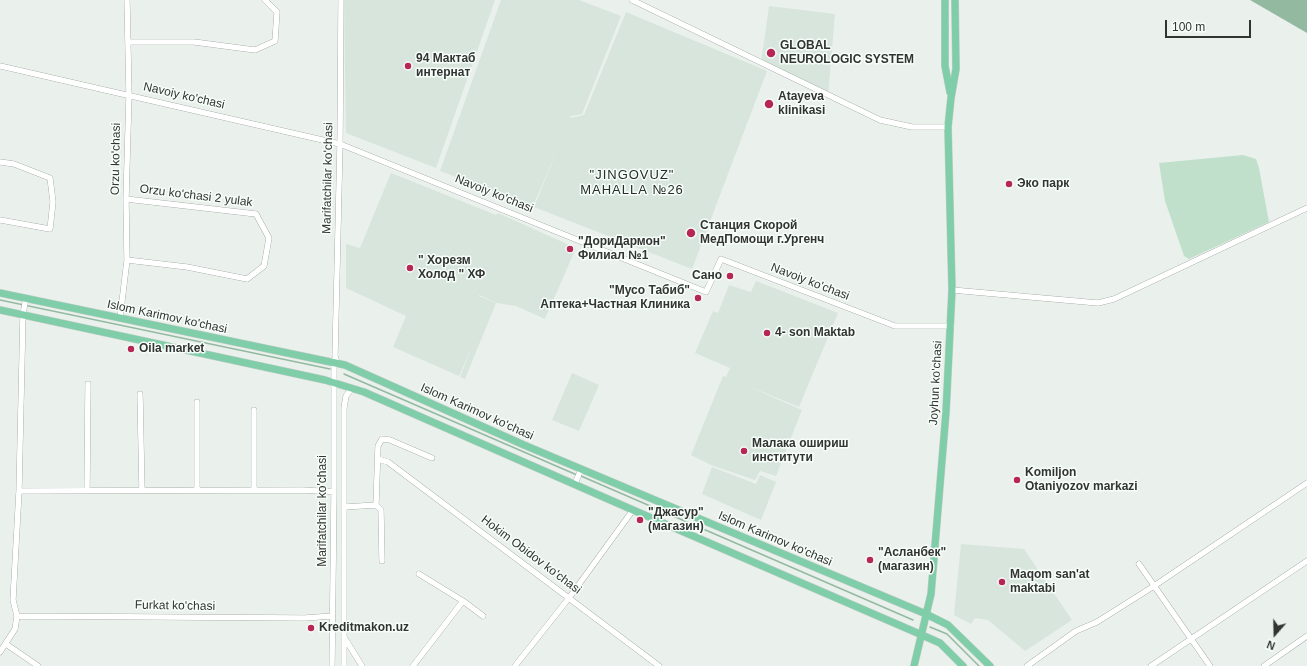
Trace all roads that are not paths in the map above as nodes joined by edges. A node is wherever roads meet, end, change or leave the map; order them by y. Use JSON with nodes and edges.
{"nodes":[{"id":1,"x":127,"y":0,"type":"edge"},
{"id":2,"x":265,"y":0,"type":"edge"},
{"id":3,"x":341,"y":0,"type":"edge"},
{"id":4,"x":632,"y":0,"type":"edge"},
{"id":5,"x":945,"y":0,"type":"edge"},
{"id":6,"x":955,"y":0,"type":"edge"},
{"id":7,"x":128,"y":42,"type":"junction"},
{"id":8,"x":0,"y":66,"type":"edge"},
{"id":9,"x":129,"y":95,"type":"junction"},
{"id":10,"x":951,"y":98,"type":"junction"},
{"id":11,"x":948,"y":127,"type":"junction"},
{"id":12,"x":340,"y":144,"type":"junction"},
{"id":13,"x":0,"y":162,"type":"edge"},
{"id":14,"x":126,"y":199,"type":"junction"},
{"id":15,"x":1307,"y":208,"type":"edge"},
{"id":16,"x":0,"y":220,"type":"edge"},
{"id":17,"x":127,"y":260,"type":"junction"},
{"id":18,"x":952,"y":290,"type":"junction"},
{"id":19,"x":0,"y":293,"type":"edge"},
{"id":20,"x":26,"y":298,"type":"junction"},
{"id":21,"x":0,"y":310,"type":"edge"},
{"id":22,"x":23,"y":314,"type":"junction"},
{"id":23,"x":120,"y":318,"type":"junction"},
{"id":24,"x":951,"y":326,"type":"junction"},
{"id":25,"x":335,"y":360,"type":"junction"},
{"id":26,"x":334,"y":382,"type":"junction"},
{"id":27,"x":88,"y":384,"type":"dead end"},
{"id":28,"x":352,"y":388,"type":"junction"},
{"id":29,"x":140,"y":394,"type":"dead end"},
{"id":30,"x":197,"y":402,"type":"dead end"},
{"id":31,"x":254,"y":410,"type":"dead end"},
{"id":32,"x":432,"y":458,"type":"dead end"},
{"id":33,"x":378,"y":459,"type":"junction"},
{"id":34,"x":581,"y":469,"type":"junction"},
{"id":35,"x":1307,"y":483,"type":"edge"},
{"id":36,"x":574,"y":484,"type":"junction"},
{"id":37,"x":197,"y":490,"type":"junction"},
{"id":38,"x":254,"y":490,"type":"junction"},
{"id":39,"x":19,"y":491,"type":"junction"},
{"id":40,"x":87,"y":491,"type":"junction"},
{"id":41,"x":142,"y":491,"type":"junction"},
{"id":42,"x":334,"y":492,"type":"junction"},
{"id":43,"x":376,"y":505,"type":"junction"},
{"id":44,"x":344,"y":507,"type":"junction"},
{"id":45,"x":633,"y":510,"type":"junction"},
{"id":46,"x":382,"y":561,"type":"dead end"},
{"id":47,"x":1307,"y":561,"type":"edge"},
{"id":48,"x":1139,"y":564,"type":"dead end"},
{"id":49,"x":419,"y":574,"type":"dead end"},
{"id":50,"x":1154,"y":586,"type":"junction"},
{"id":51,"x":569,"y":598,"type":"junction"},
{"id":52,"x":463,"y":601,"type":"junction"},
{"id":53,"x":926,"y":614,"type":"junction"},
{"id":54,"x":17,"y":616,"type":"junction"},
{"id":55,"x":332,"y":616,"type":"junction"},
{"id":56,"x":483,"y":616,"type":"dead end"},
{"id":57,"x":922,"y":635,"type":"junction"},
{"id":58,"x":1307,"y":636,"type":"edge"},
{"id":59,"x":344,"y":637,"type":"junction"},
{"id":60,"x":1191,"y":639,"type":"junction"},
{"id":61,"x":6,"y":644,"type":"junction"},
{"id":62,"x":0,"y":652,"type":"edge"},
{"id":63,"x":38,"y":666,"type":"edge"},
{"id":64,"x":331,"y":666,"type":"edge"},
{"id":65,"x":344,"y":666,"type":"edge"},
{"id":66,"x":362,"y":666,"type":"edge"},
{"id":67,"x":413,"y":666,"type":"edge"},
{"id":68,"x":515,"y":666,"type":"edge"},
{"id":69,"x":660,"y":666,"type":"edge"},
{"id":70,"x":914,"y":666,"type":"edge"},
{"id":71,"x":963,"y":666,"type":"edge"},
{"id":72,"x":990,"y":666,"type":"edge"},
{"id":73,"x":1027,"y":666,"type":"edge"},
{"id":74,"x":1151,"y":666,"type":"edge"},
{"id":75,"x":1210,"y":666,"type":"edge"},
{"id":76,"x":1264,"y":666,"type":"edge"}],
"edges":[{"from":1,"to":7,"type":"street","name":"Orzu ko'chasi"},
{"from":2,"to":7,"type":"street"},
{"from":3,"to":12,"type":"street","name":"Marifatchilar ko'chasi"},
{"from":4,"to":11,"type":"street"},
{"from":5,"to":10,"type":"main road","name":"Joyhun ko'chasi"},
{"from":6,"to":10,"type":"main road","name":"Joyhun ko'chasi"},
{"from":7,"to":9,"type":"street","name":"Orzu ko'chasi"},
{"from":8,"to":9,"type":"street","name":"Navoiy ko'chasi"},
{"from":9,"to":12,"type":"street","name":"Navoiy ko'chasi"},
{"from":9,"to":14,"type":"street","name":"Orzu ko'chasi"},
{"from":10,"to":11,"type":"main road","name":"Joyhun ko'chasi"},
{"from":11,"to":18,"type":"main road","name":"Joyhun ko'chasi"},
{"from":12,"to":24,"type":"street","name":"Navoiy ko'chasi"},
{"from":12,"to":25,"type":"street","name":"Marifatchilar ko'chasi"},
{"from":13,"to":16,"type":"street"},
{"from":14,"to":17,"type":"street","name":"Orzu ko'chasi"},
{"from":14,"to":17,"type":"street","name":"Orzu ko'chasi 2 yulak"},
{"from":15,"to":18,"type":"street"},
{"from":17,"to":23,"type":"street","name":"Orzu ko'chasi"},
{"from":18,"to":24,"type":"main road","name":"Joyhun ko'chasi"},
{"from":19,"to":20,"type":"main road","name":"Islom Karimov ko'chasi"},
{"from":20,"to":22,"type":"street"},
{"from":20,"to":23,"type":"main road","name":"Islom Karimov ko'chasi"},
{"from":21,"to":22,"type":"main road"},
{"from":22,"to":26,"type":"main road"},
{"from":22,"to":39,"type":"street"},
{"from":23,"to":25,"type":"main road","name":"Islom Karimov ko'chasi"},
{"from":24,"to":53,"type":"main road","name":"Joyhun ko'chasi"},
{"from":25,"to":26,"type":"street","name":"Marifatchilar ko'chasi"},
{"from":25,"to":34,"type":"main road","name":"Islom Karimov ko'chasi"},
{"from":26,"to":28,"type":"main road"},
{"from":26,"to":42,"type":"street","name":"Marifatchilar ko'chasi"},
{"from":27,"to":40,"type":"street"},
{"from":28,"to":36,"type":"main road"},
{"from":28,"to":44,"type":"street","name":"Marifatchilar ko'chasi"},
{"from":29,"to":41,"type":"street"},
{"from":30,"to":37,"type":"street"},
{"from":31,"to":38,"type":"street"},
{"from":32,"to":33,"type":"street"},
{"from":33,"to":43,"type":"street"},
{"from":33,"to":51,"type":"street","name":"Hokim Obidov ko'chasi"},
{"from":34,"to":36,"type":"street"},
{"from":34,"to":53,"type":"main road","name":"Islom Karimov ko'chasi"},
{"from":35,"to":50,"type":"street"},
{"from":36,"to":45,"type":"main road"},
{"from":37,"to":38,"type":"street"},
{"from":37,"to":41,"type":"street"},
{"from":38,"to":42,"type":"street"},
{"from":39,"to":40,"type":"street"},
{"from":39,"to":54,"type":"street"},
{"from":40,"to":41,"type":"street"},
{"from":42,"to":55,"type":"street","name":"Marifatchilar ko'chasi"},
{"from":43,"to":44,"type":"street"},
{"from":43,"to":46,"type":"street"},
{"from":44,"to":59,"type":"street","name":"Marifatchilar ko'chasi"},
{"from":45,"to":51,"type":"street"},
{"from":45,"to":57,"type":"main road"},
{"from":47,"to":60,"type":"street"},
{"from":48,"to":50,"type":"street"},
{"from":49,"to":52,"type":"street"},
{"from":50,"to":60,"type":"street"},
{"from":50,"to":73,"type":"street"},
{"from":51,"to":68,"type":"street"},
{"from":51,"to":69,"type":"street","name":"Hokim Obidov ko'chasi"},
{"from":52,"to":56,"type":"street"},
{"from":52,"to":67,"type":"street"},
{"from":53,"to":57,"type":"main road","name":"Joyhun ko'chasi"},
{"from":53,"to":72,"type":"main road","name":"Islom Karimov ko'chasi"},
{"from":54,"to":55,"type":"street","name":"Furkat ko'chasi"},
{"from":54,"to":61,"type":"street"},
{"from":55,"to":64,"type":"street","name":"Marifatchilar ko'chasi"},
{"from":57,"to":70,"type":"main road","name":"Joyhun ko'chasi"},
{"from":57,"to":71,"type":"main road"},
{"from":58,"to":76,"type":"street"},
{"from":59,"to":65,"type":"street","name":"Marifatchilar ko'chasi"},
{"from":59,"to":66,"type":"street"},
{"from":60,"to":74,"type":"street"},
{"from":60,"to":75,"type":"street"},
{"from":61,"to":62,"type":"street"},
{"from":61,"to":63,"type":"street"}]}
